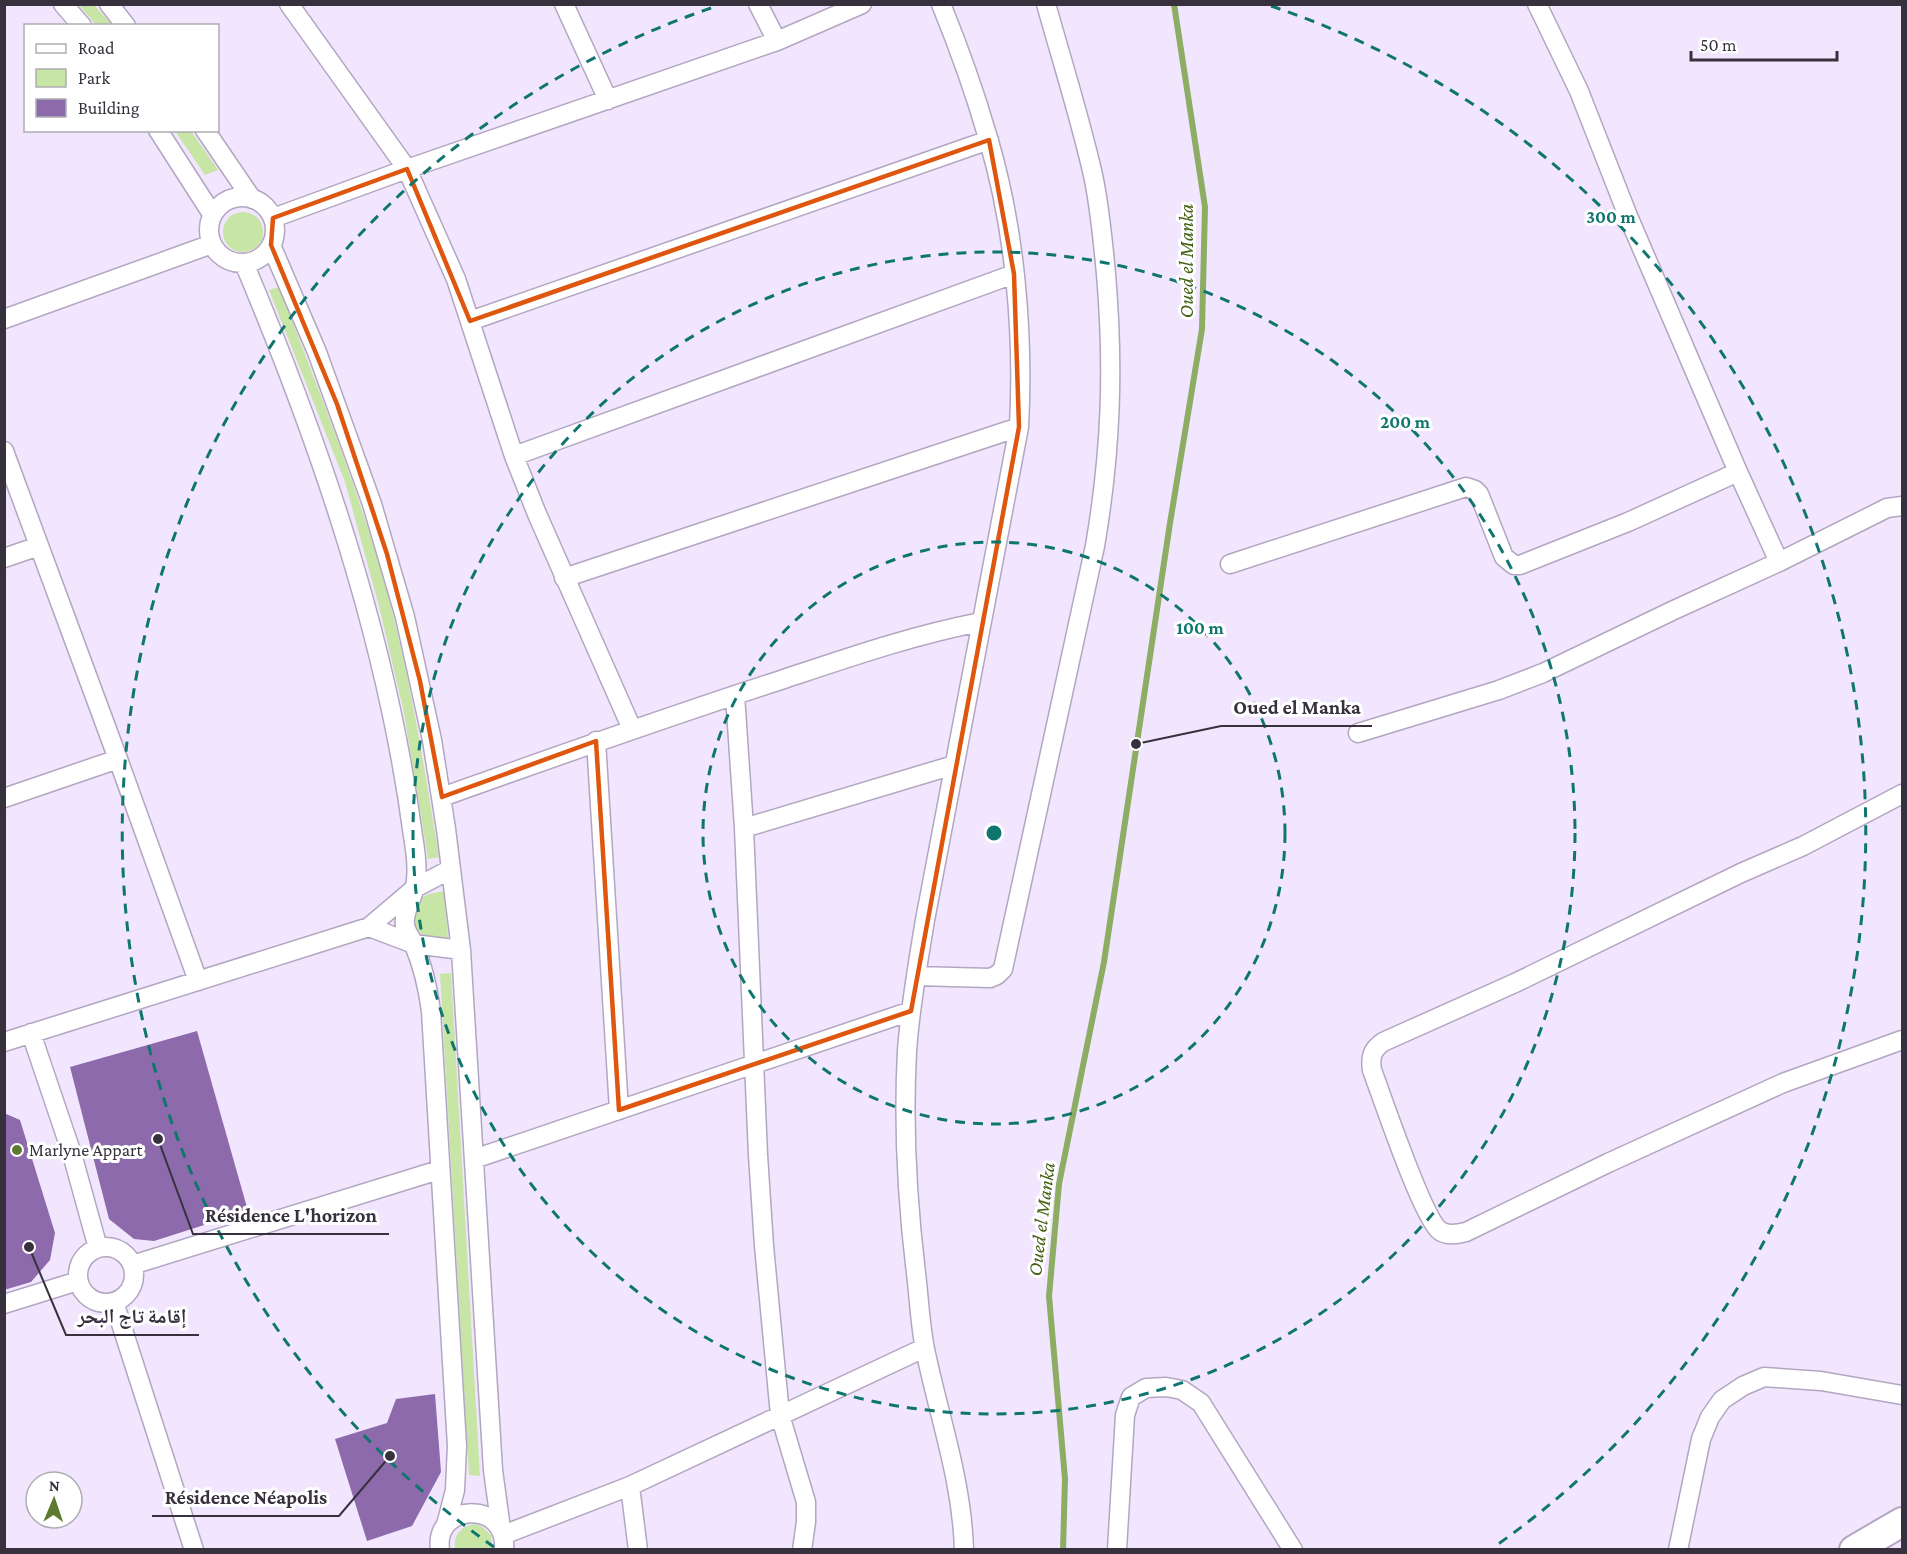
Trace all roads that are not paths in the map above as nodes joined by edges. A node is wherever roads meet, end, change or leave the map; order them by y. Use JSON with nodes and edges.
{"nodes":[{"id":1,"x":63,"y":4,"type":"edge"},
{"id":2,"x":109,"y":4,"type":"edge"},
{"id":3,"x":289,"y":4,"type":"edge"},
{"id":4,"x":564,"y":4,"type":"edge"},
{"id":5,"x":758,"y":4,"type":"edge"},
{"id":6,"x":862,"y":4,"type":"edge"},
{"id":7,"x":1046,"y":4,"type":"edge"},
{"id":8,"x":1537,"y":4,"type":"edge"},
{"id":9,"x":943,"y":5,"type":"edge"},
{"id":10,"x":80,"y":24,"type":"edge"},
{"id":11,"x":124,"y":24,"type":"edge"},
{"id":12,"x":777,"y":41,"type":"junction"},
{"id":13,"x":608,"y":100,"type":"junction"},
{"id":14,"x":159,"y":132,"type":"edge"},
{"id":15,"x":206,"y":132,"type":"edge"},
{"id":16,"x":989,"y":140,"type":"junction"},
{"id":17,"x":407,"y":169,"type":"junction"},
{"id":18,"x":252,"y":199,"type":"junction"},
{"id":19,"x":212,"y":214,"type":"junction"},
{"id":20,"x":273,"y":219,"type":"junction"},
{"id":21,"x":212,"y":244,"type":"junction"},
{"id":22,"x":271,"y":245,"type":"junction"},
{"id":23,"x":244,"y":263,"type":"junction"},
{"id":24,"x":1014,"y":274,"type":"junction"},
{"id":25,"x":4,"y":319,"type":"edge"},
{"id":26,"x":470,"y":321,"type":"junction"},
{"id":27,"x":1019,"y":427,"type":"junction"},
{"id":28,"x":4,"y":452,"type":"edge"},
{"id":29,"x":514,"y":456,"type":"junction"},
{"id":30,"x":1737,"y":472,"type":"junction"},
{"id":31,"x":1902,"y":506,"type":"edge"},
{"id":32,"x":39,"y":546,"type":"junction"},
{"id":33,"x":4,"y":558,"type":"edge"},
{"id":34,"x":1779,"y":562,"type":"junction"},
{"id":35,"x":1230,"y":564,"type":"dead end"},
{"id":36,"x":564,"y":578,"type":"junction"},
{"id":37,"x":981,"y":622,"type":"junction"},
{"id":38,"x":735,"y":695,"type":"junction"},
{"id":39,"x":632,"y":729,"type":"junction"},
{"id":40,"x":1358,"y":733,"type":"dead end"},
{"id":41,"x":596,"y":741,"type":"junction"},
{"id":42,"x":118,"y":759,"type":"junction"},
{"id":43,"x":954,"y":765,"type":"junction"},
{"id":44,"x":1902,"y":794,"type":"edge"},
{"id":45,"x":442,"y":797,"type":"junction"},
{"id":46,"x":4,"y":798,"type":"edge"},
{"id":47,"x":744,"y":828,"type":"junction"},
{"id":48,"x":451,"y":869,"type":"junction"},
{"id":49,"x":415,"y":888,"type":"junction"},
{"id":50,"x":369,"y":927,"type":"junction"},
{"id":51,"x":414,"y":944,"type":"junction"},
{"id":52,"x":461,"y":950,"type":"junction"},
{"id":53,"x":916,"y":976,"type":"junction"},
{"id":54,"x":198,"y":981,"type":"junction"},
{"id":55,"x":911,"y":1011,"type":"junction"},
{"id":56,"x":31,"y":1033,"type":"junction"},
{"id":57,"x":1902,"y":1040,"type":"edge"},
{"id":58,"x":4,"y":1042,"type":"edge"},
{"id":59,"x":755,"y":1064,"type":"junction"},
{"id":60,"x":619,"y":1110,"type":"junction"},
{"id":61,"x":474,"y":1159,"type":"junction"},
{"id":62,"x":439,"y":1170,"type":"junction"},
{"id":63,"x":98,"y":1248,"type":"junction"},
{"id":64,"x":132,"y":1265,"type":"junction"},
{"id":65,"x":78,"y":1281,"type":"junction"},
{"id":66,"x":114,"y":1302,"type":"junction"},
{"id":67,"x":4,"y":1304,"type":"edge"},
{"id":68,"x":924,"y":1348,"type":"junction"},
{"id":69,"x":1902,"y":1395,"type":"edge"},
{"id":70,"x":780,"y":1415,"type":"junction"},
{"id":71,"x":630,"y":1486,"type":"junction"},
{"id":72,"x":1902,"y":1522,"type":"edge"},
{"id":73,"x":446,"y":1525,"type":"junction"},
{"id":74,"x":503,"y":1538,"type":"edge"},
{"id":75,"x":194,"y":1550,"type":"edge"},
{"id":76,"x":440,"y":1550,"type":"edge"},
{"id":77,"x":638,"y":1550,"type":"edge"},
{"id":78,"x":802,"y":1550,"type":"edge"},
{"id":79,"x":964,"y":1550,"type":"edge"},
{"id":80,"x":1117,"y":1550,"type":"edge"},
{"id":81,"x":1293,"y":1550,"type":"edge"},
{"id":82,"x":1678,"y":1550,"type":"edge"},
{"id":83,"x":1854,"y":1550,"type":"edge"}],
"edges":[{"from":1,"to":10,"type":"street"},
{"from":2,"to":11,"type":"street"},
{"from":3,"to":17,"type":"street"},
{"from":4,"to":13,"type":"street"},
{"from":5,"to":12,"type":"street"},
{"from":6,"to":12,"type":"street"},
{"from":7,"to":53,"type":"street"},
{"from":8,"to":30,"type":"street"},
{"from":9,"to":16,"type":"street"},
{"from":12,"to":13,"type":"street"},
{"from":13,"to":17,"type":"street"},
{"from":14,"to":19,"type":"street"},
{"from":15,"to":18,"type":"street"},
{"from":16,"to":24,"type":"street"},
{"from":16,"to":26,"type":"street"},
{"from":17,"to":20,"type":"street"},
{"from":17,"to":26,"type":"street"},
{"from":18,"to":19,"type":"street"},
{"from":18,"to":20,"type":"street"},
{"from":19,"to":21,"type":"street"},
{"from":20,"to":22,"type":"street"},
{"from":21,"to":23,"type":"street"},
{"from":21,"to":25,"type":"street"},
{"from":22,"to":23,"type":"street"},
{"from":22,"to":45,"type":"street"},
{"from":23,"to":49,"type":"street"},
{"from":24,"to":27,"type":"street"},
{"from":24,"to":29,"type":"street"},
{"from":26,"to":29,"type":"street"},
{"from":27,"to":36,"type":"street"},
{"from":27,"to":37,"type":"street"},
{"from":28,"to":32,"type":"street"},
{"from":29,"to":36,"type":"street"},
{"from":30,"to":34,"type":"street"},
{"from":30,"to":35,"type":"street"},
{"from":31,"to":34,"type":"street"},
{"from":32,"to":33,"type":"street"},
{"from":32,"to":42,"type":"street"},
{"from":34,"to":40,"type":"street"},
{"from":36,"to":39,"type":"street"},
{"from":37,"to":38,"type":"street"},
{"from":37,"to":43,"type":"street"},
{"from":38,"to":39,"type":"street"},
{"from":38,"to":47,"type":"street"},
{"from":39,"to":41,"type":"street"},
{"from":41,"to":45,"type":"street"},
{"from":41,"to":60,"type":"street"},
{"from":42,"to":46,"type":"street"},
{"from":42,"to":54,"type":"street"},
{"from":43,"to":47,"type":"street"},
{"from":43,"to":53,"type":"street"},
{"from":44,"to":57,"type":"street"},
{"from":45,"to":48,"type":"street"},
{"from":47,"to":59,"type":"street"},
{"from":48,"to":49,"type":"street"},
{"from":48,"to":52,"type":"street"},
{"from":49,"to":50,"type":"street"},
{"from":49,"to":51,"type":"street"},
{"from":50,"to":51,"type":"street"},
{"from":50,"to":54,"type":"street"},
{"from":51,"to":52,"type":"street"},
{"from":51,"to":62,"type":"street"},
{"from":52,"to":61,"type":"street"},
{"from":53,"to":55,"type":"street"},
{"from":54,"to":56,"type":"street"},
{"from":55,"to":59,"type":"street"},
{"from":55,"to":68,"type":"street"},
{"from":56,"to":58,"type":"street"},
{"from":56,"to":63,"type":"street"},
{"from":59,"to":60,"type":"street"},
{"from":59,"to":70,"type":"street"},
{"from":60,"to":61,"type":"street"},
{"from":61,"to":74,"type":"street"},
{"from":62,"to":64,"type":"street"},
{"from":62,"to":73,"type":"street"},
{"from":63,"to":64,"type":"street"},
{"from":63,"to":65,"type":"street"},
{"from":64,"to":66,"type":"street"},
{"from":65,"to":66,"type":"street"},
{"from":65,"to":67,"type":"street"},
{"from":66,"to":75,"type":"street"},
{"from":68,"to":70,"type":"street"},
{"from":68,"to":79,"type":"street"},
{"from":69,"to":82,"type":"street"},
{"from":70,"to":71,"type":"street"},
{"from":70,"to":78,"type":"street"},
{"from":71,"to":74,"type":"street"},
{"from":71,"to":77,"type":"street"},
{"from":72,"to":83,"type":"main road"},
{"from":73,"to":74,"type":"street"},
{"from":73,"to":76,"type":"street"},
{"from":80,"to":81,"type":"street"}]}
